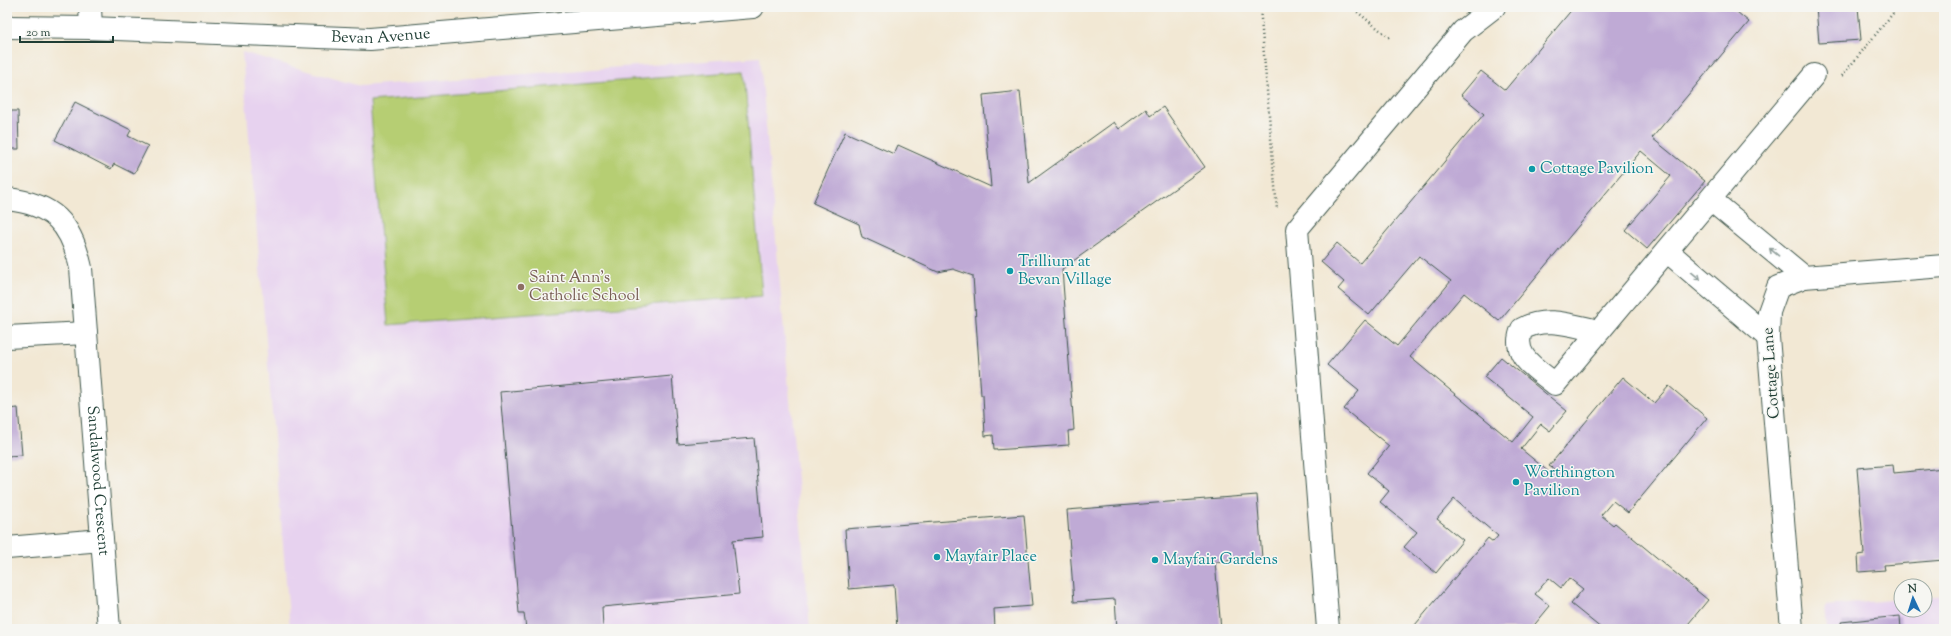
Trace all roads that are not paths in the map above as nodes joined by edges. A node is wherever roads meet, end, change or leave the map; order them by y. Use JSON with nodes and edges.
{"nodes":[{"id":1,"x":753,"y":7,"type":"edge"},
{"id":2,"x":1494,"y":7,"type":"edge"},
{"id":3,"x":91,"y":18,"type":"edge"},
{"id":4,"x":7,"y":27,"type":"edge"},
{"id":5,"x":1814,"y":75,"type":"road end"},
{"id":6,"x":7,"y":199,"type":"edge"},
{"id":7,"x":1711,"y":200,"type":"junction"},
{"id":8,"x":1667,"y":251,"type":"junction"},
{"id":9,"x":1944,"y":266,"type":"edge"},
{"id":10,"x":1804,"y":277,"type":"junction"},
{"id":11,"x":1599,"y":331,"type":"dead end"},
{"id":12,"x":86,"y":333,"type":"junction"},
{"id":13,"x":7,"y":337,"type":"edge"},
{"id":14,"x":1768,"y":337,"type":"junction"},
{"id":15,"x":102,"y":540,"type":"junction"},
{"id":16,"x":7,"y":548,"type":"edge"},
{"id":17,"x":109,"y":629,"type":"edge"},
{"id":18,"x":1328,"y":629,"type":"edge"},
{"id":19,"x":1792,"y":629,"type":"edge"}],
"edges":[{"from":1,"to":3,"type":"street","name":"Bevan Avenue"},
{"from":2,"to":18,"type":"street"},
{"from":3,"to":4,"type":"street","name":"Bevan Avenue"},
{"from":5,"to":7,"type":"street"},
{"from":6,"to":12,"type":"street","name":"Sandalwood Crescent"},
{"from":7,"to":8,"type":"street"},
{"from":10,"to":7,"type":"street","one_way":true},
{"from":8,"to":11,"type":"street"},
{"from":8,"to":14,"type":"street","one_way":true},
{"from":9,"to":10,"type":"street","name":"Cottage Lane"},
{"from":10,"to":14,"type":"street","name":"Cottage Lane"},
{"from":12,"to":13,"type":"street"},
{"from":12,"to":15,"type":"street","name":"Sandalwood Crescent"},
{"from":14,"to":19,"type":"street","name":"Cottage Lane"},
{"from":15,"to":16,"type":"street"},
{"from":15,"to":17,"type":"street","name":"Sandalwood Crescent"}]}
